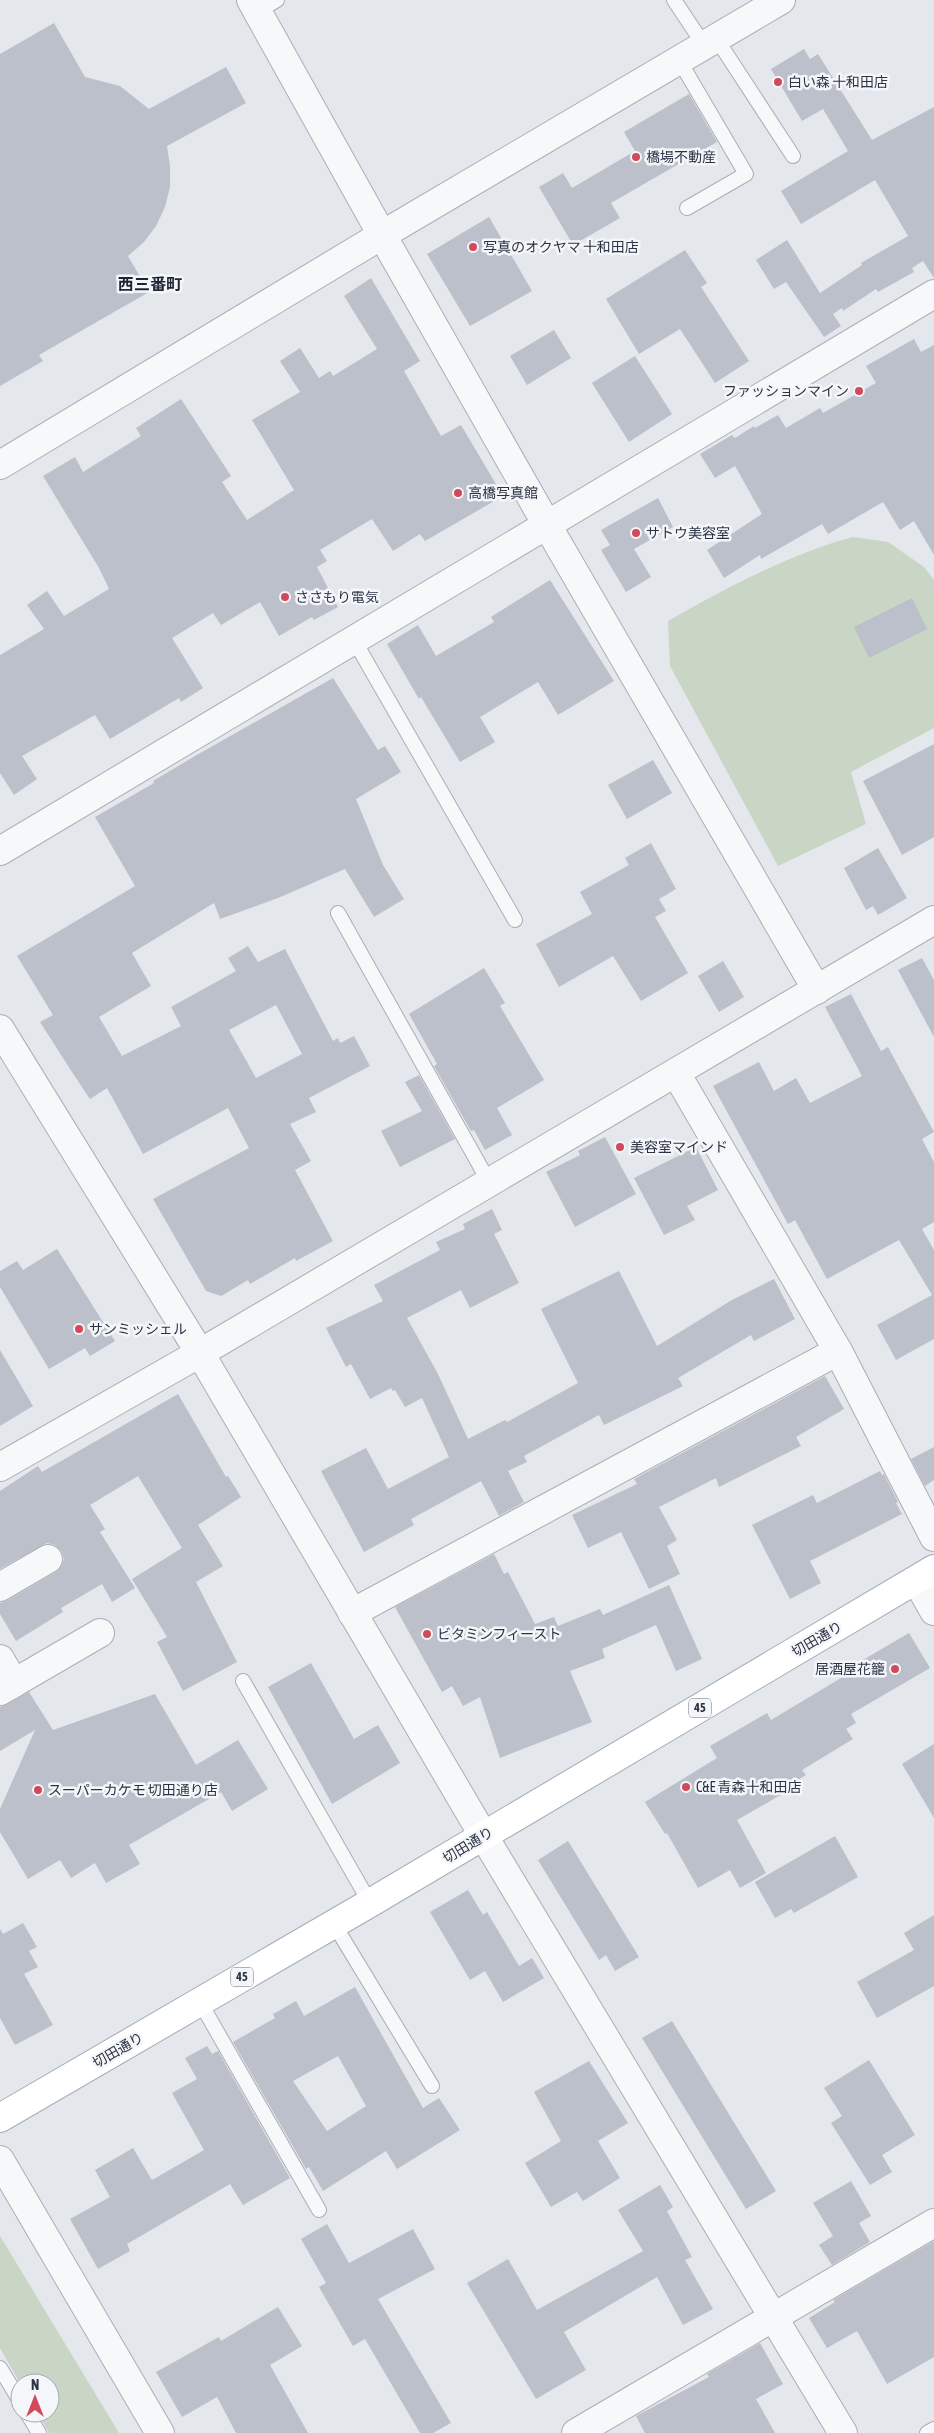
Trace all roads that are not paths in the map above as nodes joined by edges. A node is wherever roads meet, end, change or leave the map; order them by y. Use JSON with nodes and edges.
{"nodes":[{"id":1,"x":674,"y":0,"type":"edge"},
{"id":2,"x":781,"y":0,"type":"edge"},
{"id":3,"x":262,"y":4,"type":"edge"},
{"id":4,"x":710,"y":42,"type":"junction"},
{"id":5,"x":679,"y":60,"type":"junction"},
{"id":6,"x":793,"y":156,"type":"dead end"},
{"id":7,"x":687,"y":208,"type":"dead end"},
{"id":8,"x":382,"y":235,"type":"junction"},
{"id":9,"x":934,"y":294,"type":"edge"},
{"id":10,"x":0,"y":465,"type":"edge"},
{"id":11,"x":547,"y":525,"type":"junction"},
{"id":12,"x":354,"y":640,"type":"junction"},
{"id":13,"x":0,"y":851,"type":"edge"},
{"id":14,"x":338,"y":913,"type":"dead end"},
{"id":15,"x":515,"y":920,"type":"dead end"},
{"id":16,"x":934,"y":920,"type":"edge"},
{"id":17,"x":817,"y":990,"type":"junction"},
{"id":18,"x":0,"y":1029,"type":"edge"},
{"id":19,"x":676,"y":1073,"type":"junction"},
{"id":20,"x":489,"y":1182,"type":"junction"},
{"id":21,"x":838,"y":1351,"type":"junction"},
{"id":22,"x":200,"y":1353,"type":"junction"},
{"id":23,"x":0,"y":1467,"type":"edge"},
{"id":24,"x":934,"y":1537,"type":"edge"},
{"id":25,"x":48,"y":1559,"type":"dead end"},
{"id":26,"x":926,"y":1575,"type":"edge"},
{"id":27,"x":0,"y":1587,"type":"edge"},
{"id":28,"x":934,"y":1611,"type":"edge"},
{"id":29,"x":352,"y":1613,"type":"junction"},
{"id":30,"x":100,"y":1633,"type":"dead end"},
{"id":31,"x":0,"y":1660,"type":"edge"},
{"id":32,"x":243,"y":1681,"type":"dead end"},
{"id":33,"x":7,"y":1687,"type":"edge"},
{"id":34,"x":483,"y":1836,"type":"junction"},
{"id":35,"x":370,"y":1903,"type":"junction"},
{"id":36,"x":334,"y":1924,"type":"junction"},
{"id":37,"x":200,"y":2002,"type":"junction"},
{"id":38,"x":432,"y":2086,"type":"dead end"},
{"id":39,"x":0,"y":2118,"type":"edge"},
{"id":40,"x":0,"y":2160,"type":"edge"},
{"id":41,"x":319,"y":2210,"type":"dead end"},
{"id":42,"x":934,"y":2223,"type":"edge"},
{"id":43,"x":774,"y":2317,"type":"junction"},
{"id":44,"x":0,"y":2368,"type":"edge"},
{"id":45,"x":10,"y":2384,"type":"edge"},
{"id":46,"x":934,"y":2429,"type":"edge"},
{"id":47,"x":160,"y":2433,"type":"edge"},
{"id":48,"x":576,"y":2433,"type":"edge"},
{"id":49,"x":844,"y":2433,"type":"edge"},
{"id":50,"x":927,"y":2433,"type":"edge"}],
"edges":[{"from":1,"to":4,"type":"lane"},
{"from":2,"to":4,"type":"street"},
{"from":3,"to":8,"type":"street"},
{"from":4,"to":5,"type":"street"},
{"from":4,"to":6,"type":"lane"},
{"from":5,"to":7,"type":"lane"},
{"from":5,"to":8,"type":"street"},
{"from":8,"to":10,"type":"street"},
{"from":8,"to":11,"type":"street"},
{"from":9,"to":11,"type":"street"},
{"from":11,"to":12,"type":"street"},
{"from":11,"to":17,"type":"street"},
{"from":12,"to":13,"type":"street"},
{"from":12,"to":15,"type":"lane"},
{"from":14,"to":20,"type":"lane"},
{"from":16,"to":17,"type":"street"},
{"from":17,"to":19,"type":"street"},
{"from":18,"to":22,"type":"street"},
{"from":19,"to":20,"type":"street"},
{"from":19,"to":21,"type":"street"},
{"from":20,"to":22,"type":"street"},
{"from":21,"to":24,"type":"street"},
{"from":21,"to":29,"type":"street"},
{"from":22,"to":23,"type":"street"},
{"from":22,"to":29,"type":"street"},
{"from":25,"to":27,"type":"street"},
{"from":26,"to":28,"type":"street"},
{"from":26,"to":34,"type":"main road","name":"切田通り","number":"45"},
{"from":29,"to":34,"type":"street"},
{"from":30,"to":33,"type":"street"},
{"from":31,"to":33,"type":"street"},
{"from":32,"to":35,"type":"lane"},
{"from":34,"to":35,"type":"main road","name":"切田通り","number":"45"},
{"from":34,"to":43,"type":"street"},
{"from":35,"to":36,"type":"main road","name":"切田通り","number":"45"},
{"from":36,"to":37,"type":"main road","name":"切田通り","number":"45"},
{"from":36,"to":38,"type":"lane"},
{"from":37,"to":39,"type":"main road","name":"切田通り","number":"45"},
{"from":37,"to":41,"type":"lane"},
{"from":40,"to":47,"type":"street"},
{"from":42,"to":43,"type":"street"},
{"from":43,"to":48,"type":"street"},
{"from":43,"to":49,"type":"street"},
{"from":44,"to":45,"type":"lane"},
{"from":46,"to":50,"type":"lane"}]}
